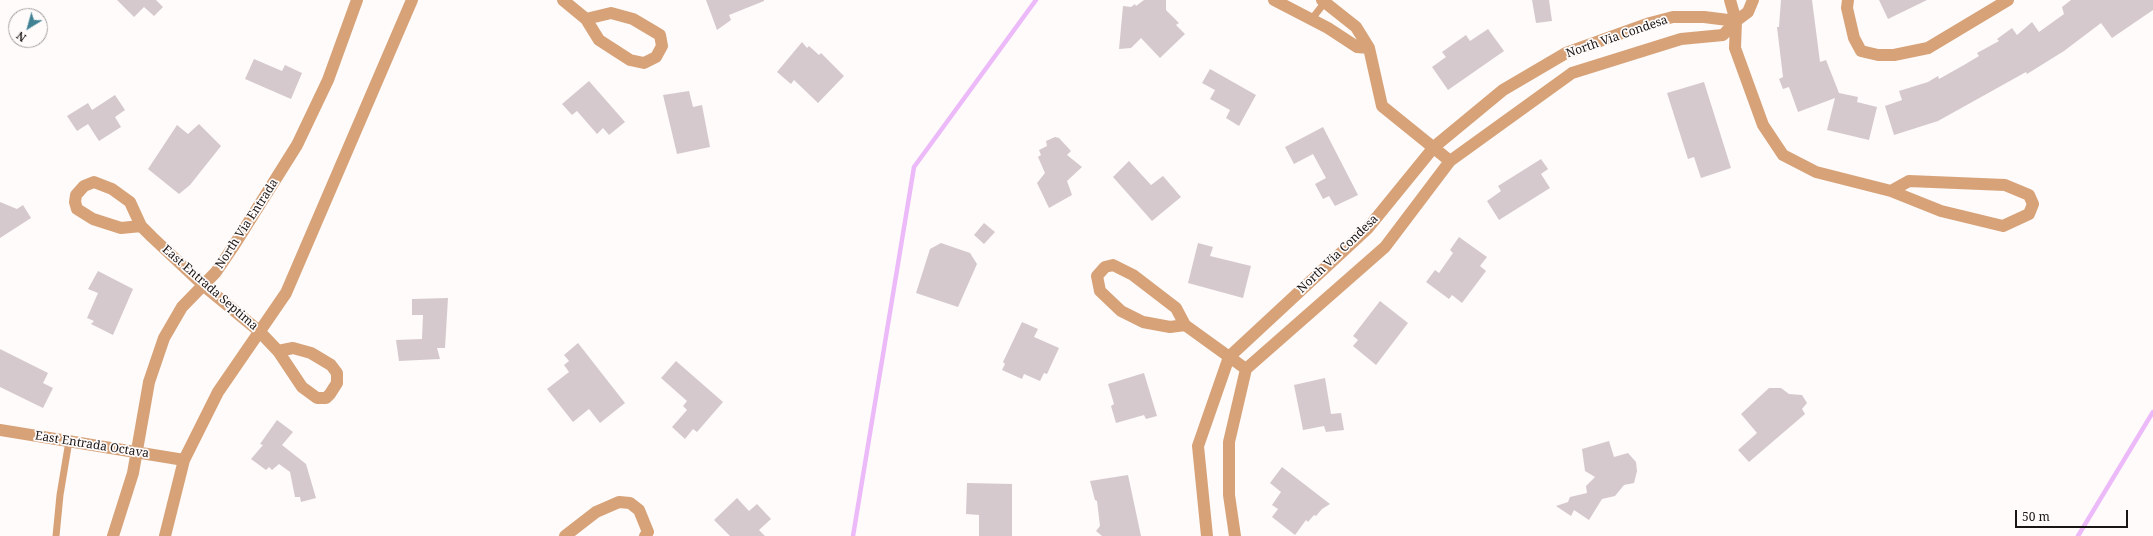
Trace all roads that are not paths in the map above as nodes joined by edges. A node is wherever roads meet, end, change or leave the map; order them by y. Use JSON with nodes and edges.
{"nodes":[{"id":1,"x":357,"y":0,"type":"edge"},
{"id":2,"x":412,"y":0,"type":"edge"},
{"id":3,"x":563,"y":0,"type":"edge"},
{"id":4,"x":1274,"y":0,"type":"edge"},
{"id":5,"x":1730,"y":0,"type":"edge"},
{"id":6,"x":1752,"y":0,"type":"edge"},
{"id":7,"x":1848,"y":0,"type":"edge"},
{"id":8,"x":2008,"y":0,"type":"edge"},
{"id":9,"x":1324,"y":1,"type":"edge"},
{"id":10,"x":586,"y":19,"type":"junction"},
{"id":11,"x":1311,"y":20,"type":"junction"},
{"id":12,"x":1736,"y":21,"type":"junction"},
{"id":13,"x":1369,"y":48,"type":"junction"},
{"id":14,"x":1434,"y":147,"type":"junction"},
{"id":15,"x":1450,"y":160,"type":"junction"},
{"id":16,"x":1891,"y":191,"type":"junction"},
{"id":17,"x":141,"y":226,"type":"junction"},
{"id":18,"x":203,"y":285,"type":"junction"},
{"id":19,"x":1185,"y":325,"type":"junction"},
{"id":20,"x":259,"y":331,"type":"junction"},
{"id":21,"x":278,"y":351,"type":"junction"},
{"id":22,"x":1229,"y":357,"type":"junction"},
{"id":23,"x":1246,"y":369,"type":"junction"},
{"id":24,"x":0,"y":430,"type":"edge"},
{"id":25,"x":69,"y":441,"type":"junction"},
{"id":26,"x":137,"y":452,"type":"junction"},
{"id":27,"x":184,"y":460,"type":"junction"},
{"id":28,"x":646,"y":534,"type":"edge"},
{"id":29,"x":56,"y":536,"type":"edge"},
{"id":30,"x":113,"y":536,"type":"edge"},
{"id":31,"x":165,"y":536,"type":"edge"},
{"id":32,"x":564,"y":536,"type":"edge"},
{"id":33,"x":1207,"y":536,"type":"edge"},
{"id":34,"x":1236,"y":536,"type":"edge"}],
"edges":[{"from":1,"to":18,"type":"street","name":"North Via Entrada"},
{"from":2,"to":20,"type":"street"},
{"from":3,"to":10,"type":"street"},
{"from":4,"to":11,"type":"street"},
{"from":5,"to":12,"type":"street"},
{"from":6,"to":12,"type":"street"},
{"from":7,"to":8,"type":"street"},
{"from":9,"to":11,"type":"lane"},
{"from":9,"to":13,"type":"street"},
{"from":10,"to":10,"type":"street"},
{"from":11,"to":13,"type":"street"},
{"from":12,"to":14,"type":"street","name":"North Via Condesa"},
{"from":12,"to":15,"type":"street","name":"North Via Condesa"},
{"from":12,"to":16,"type":"street"},
{"from":13,"to":14,"type":"street"},
{"from":14,"to":15,"type":"street"},
{"from":14,"to":22,"type":"street","name":"North Via Condesa"},
{"from":15,"to":23,"type":"street","name":"North Via Condesa"},
{"from":16,"to":16,"type":"street"},
{"from":17,"to":17,"type":"street","name":"East Entrada Septima"},
{"from":17,"to":18,"type":"street","name":"East Entrada Septima"},
{"from":18,"to":20,"type":"street","name":"East Entrada Septima"},
{"from":18,"to":26,"type":"street","name":"North Via Entrada"},
{"from":19,"to":19,"type":"street"},
{"from":19,"to":22,"type":"street"},
{"from":20,"to":21,"type":"street","name":"East Entrada Septima"},
{"from":20,"to":27,"type":"street"},
{"from":21,"to":21,"type":"street","name":"East Entrada Septima"},
{"from":22,"to":23,"type":"street"},
{"from":22,"to":33,"type":"street","name":"North Via Condesa"},
{"from":23,"to":34,"type":"street"},
{"from":24,"to":25,"type":"street","name":"East Entrada Octava"},
{"from":25,"to":26,"type":"street","name":"East Entrada Octava"},
{"from":25,"to":29,"type":"lane"},
{"from":26,"to":27,"type":"street","name":"East Entrada Octava"},
{"from":26,"to":30,"type":"street","name":"North Via Entrada"},
{"from":27,"to":31,"type":"street"},
{"from":28,"to":32,"type":"street"}]}
